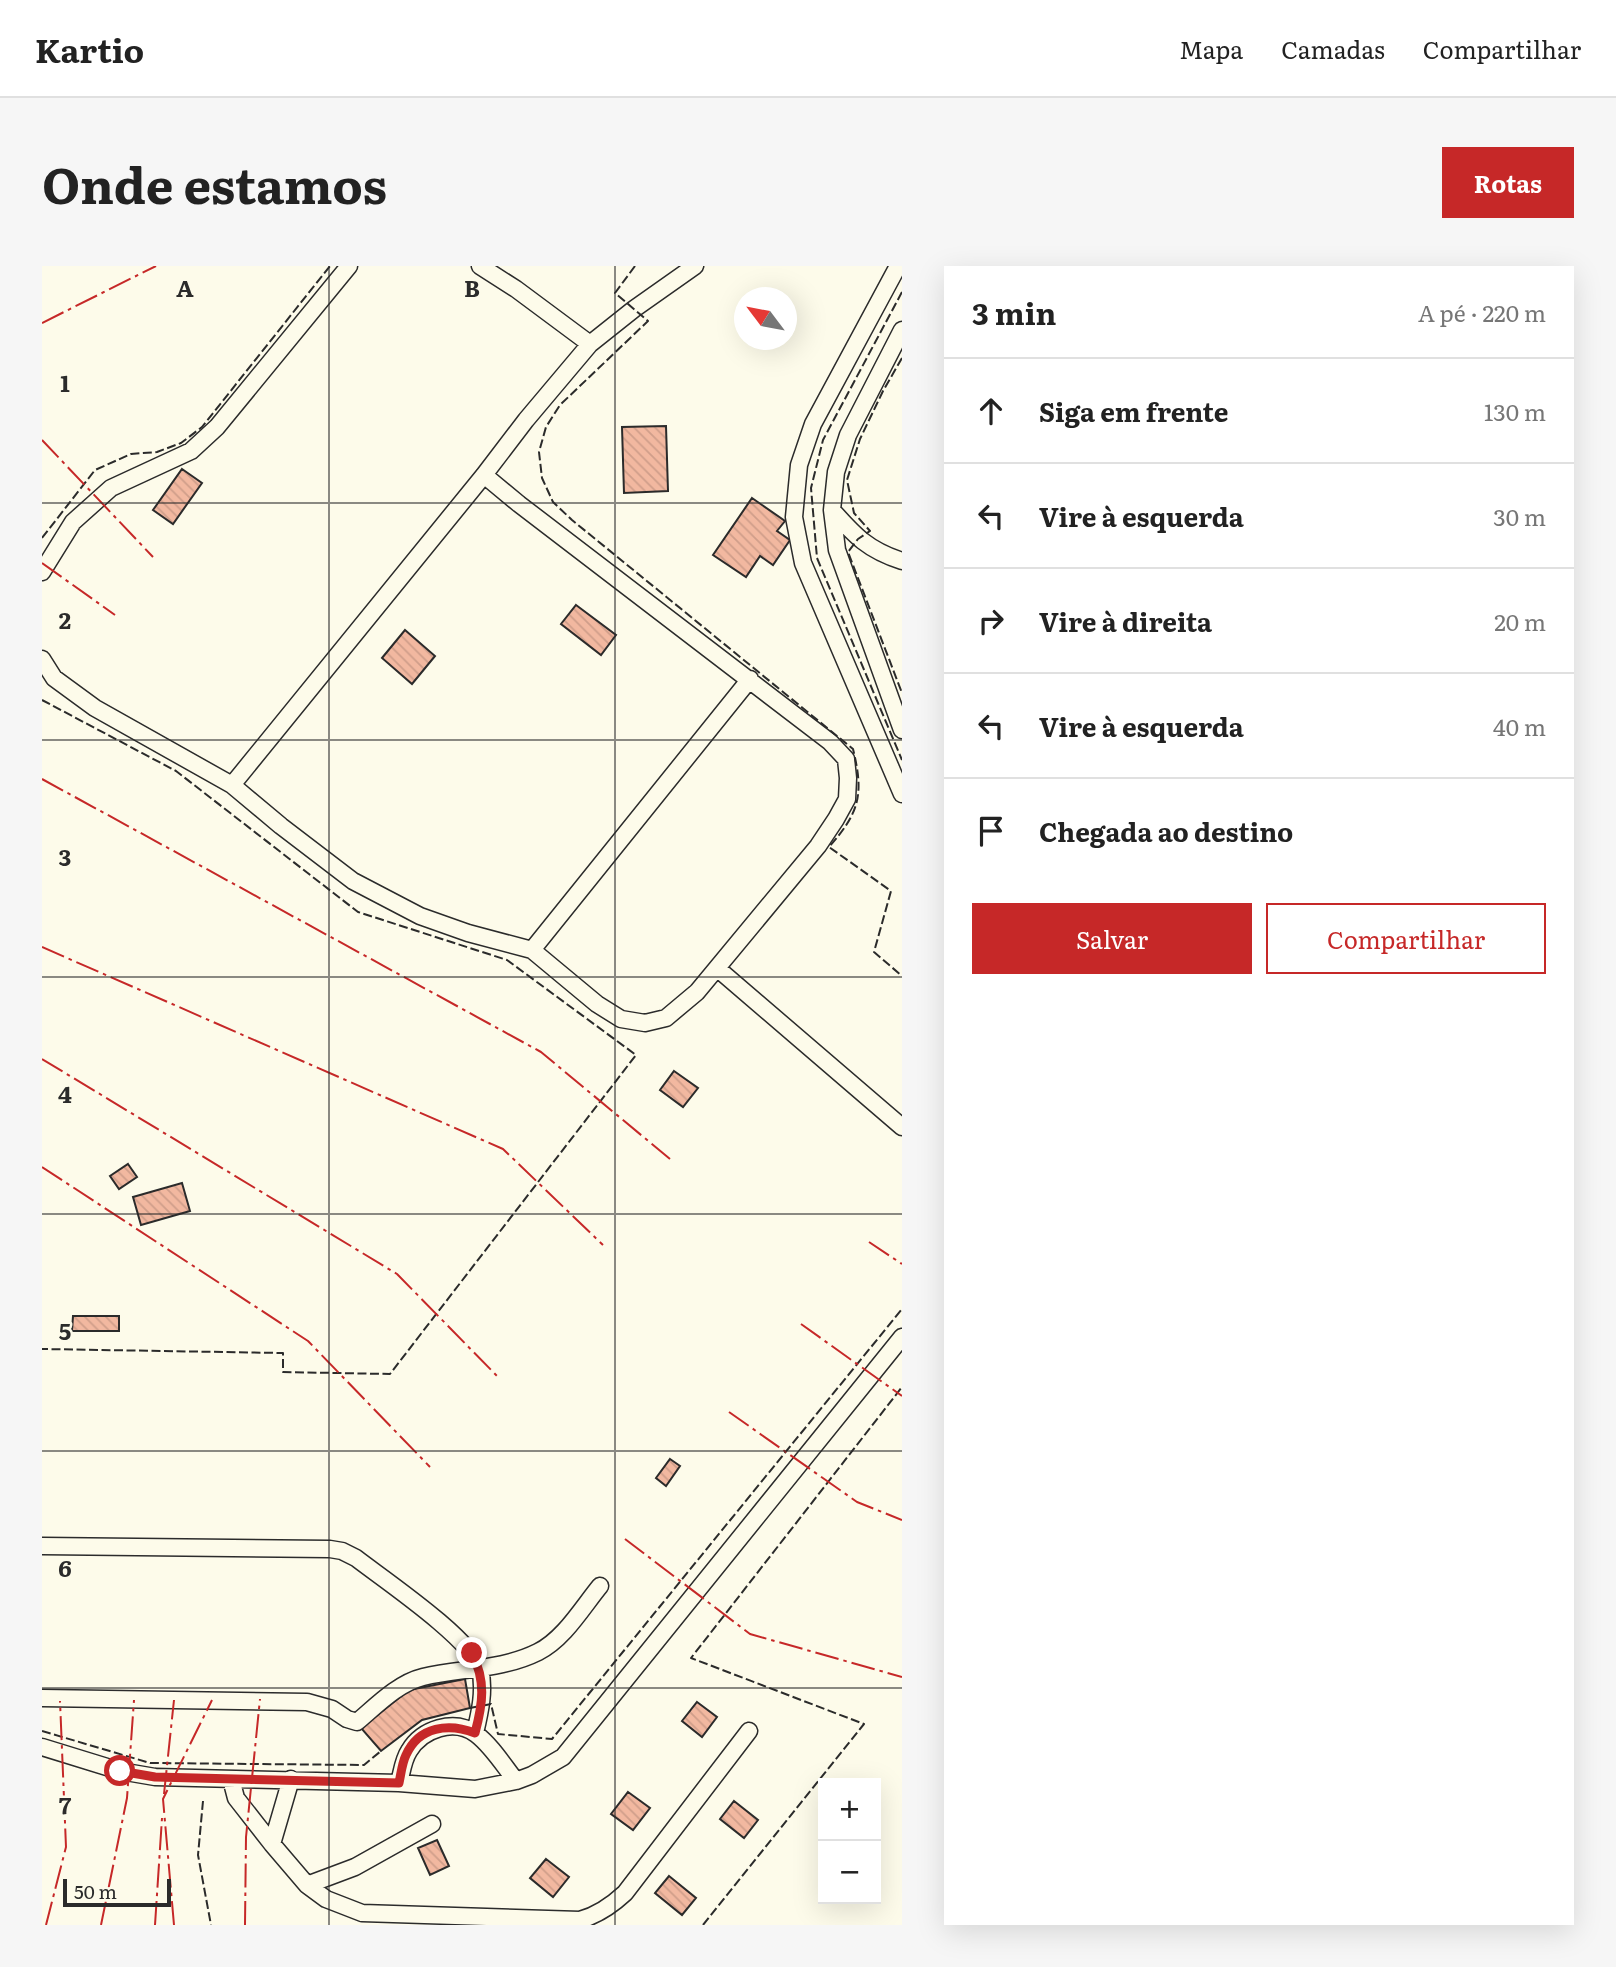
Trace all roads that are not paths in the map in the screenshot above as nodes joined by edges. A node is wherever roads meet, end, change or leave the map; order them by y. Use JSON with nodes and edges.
{"nodes":[{"id":1,"x":349,"y":266,"type":"edge"},
{"id":2,"x":480,"y":266,"type":"edge"},
{"id":3,"x":695,"y":266,"type":"edge"},
{"id":4,"x":898,"y":266,"type":"edge"},
{"id":5,"x":902,"y":330,"type":"edge"},
{"id":6,"x":590,"y":344,"type":"junction"},
{"id":7,"x":484,"y":475,"type":"junction"},
{"id":8,"x":832,"y":510,"type":"junction"},
{"id":9,"x":902,"y":561,"type":"edge"},
{"id":10,"x":42,"y":572,"type":"edge"},
{"id":11,"x":42,"y":659,"type":"edge"},
{"id":12,"x":750,"y":679,"type":"junction"},
{"id":13,"x":902,"y":730,"type":"edge"},
{"id":14,"x":232,"y":785,"type":"junction"},
{"id":15,"x":902,"y":794,"type":"edge"},
{"id":16,"x":532,"y":950,"type":"junction"},
{"id":17,"x":718,"y":969,"type":"junction"},
{"id":18,"x":902,"y":1127,"type":"edge"},
{"id":19,"x":902,"y":1337,"type":"edge"},
{"id":20,"x":42,"y":1546,"type":"edge"},
{"id":21,"x":600,"y":1586,"type":"dead end"},
{"id":22,"x":480,"y":1668,"type":"junction"},
{"id":23,"x":42,"y":1698,"type":"edge"},
{"id":24,"x":748,"y":1731,"type":"dead end"},
{"id":25,"x":475,"y":1733,"type":"junction"},
{"id":26,"x":42,"y":1746,"type":"edge"},
{"id":27,"x":231,"y":1779,"type":"junction"},
{"id":28,"x":291,"y":1779,"type":"junction"},
{"id":29,"x":516,"y":1781,"type":"junction"},
{"id":30,"x":399,"y":1783,"type":"junction"},
{"id":31,"x":432,"y":1824,"type":"dead end"},
{"id":32,"x":272,"y":1844,"type":"junction"},
{"id":33,"x":307,"y":1885,"type":"junction"}],
"edges":[{"from":1,"to":10,"type":"street"},
{"from":2,"to":6,"type":"street"},
{"from":3,"to":6,"type":"street"},
{"from":4,"to":15,"type":"street"},
{"from":5,"to":8,"type":"street"},
{"from":6,"to":7,"type":"street"},
{"from":7,"to":12,"type":"street"},
{"from":7,"to":14,"type":"street"},
{"from":8,"to":9,"type":"street"},
{"from":8,"to":13,"type":"street"},
{"from":11,"to":14,"type":"street"},
{"from":12,"to":16,"type":"street"},
{"from":12,"to":17,"type":"street"},
{"from":14,"to":16,"type":"street"},
{"from":16,"to":17,"type":"street"},
{"from":17,"to":18,"type":"street"},
{"from":19,"to":29,"type":"street"},
{"from":20,"to":22,"type":"street"},
{"from":21,"to":22,"type":"street"},
{"from":22,"to":23,"type":"street"},
{"from":22,"to":25,"type":"street"},
{"from":24,"to":33,"type":"street"},
{"from":25,"to":29,"type":"street"},
{"from":25,"to":30,"type":"street"},
{"from":26,"to":27,"type":"street"},
{"from":27,"to":28,"type":"street"},
{"from":27,"to":32,"type":"street"},
{"from":28,"to":30,"type":"street"},
{"from":28,"to":32,"type":"street"},
{"from":29,"to":30,"type":"street"},
{"from":31,"to":33,"type":"street"},
{"from":32,"to":33,"type":"street"}]}
